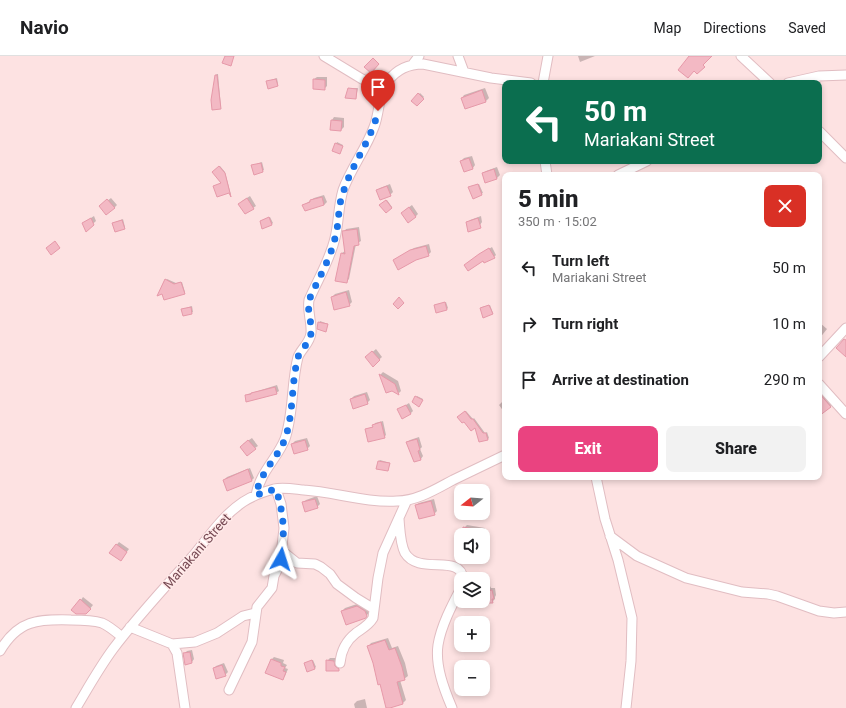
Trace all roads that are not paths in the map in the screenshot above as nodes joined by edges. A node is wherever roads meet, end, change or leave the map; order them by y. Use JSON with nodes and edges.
{"nodes":[{"id":1,"x":324,"y":56,"type":"edge"},
{"id":2,"x":419,"y":56,"type":"edge"},
{"id":3,"x":458,"y":56,"type":"edge"},
{"id":4,"x":548,"y":56,"type":"edge"},
{"id":5,"x":741,"y":56,"type":"edge"},
{"id":6,"x":413,"y":64,"type":"junction"},
{"id":7,"x":464,"y":72,"type":"junction"},
{"id":8,"x":846,"y":74,"type":"edge"},
{"id":9,"x":505,"y":80,"type":"edge"},
{"id":10,"x":544,"y":80,"type":"edge"},
{"id":11,"x":767,"y":80,"type":"edge"},
{"id":12,"x":802,"y":80,"type":"edge"},
{"id":13,"x":384,"y":88,"type":"junction"},
{"id":14,"x":822,"y":134,"type":"edge"},
{"id":15,"x":846,"y":158,"type":"edge"},
{"id":16,"x":641,"y":164,"type":"edge"},
{"id":17,"x":624,"y":172,"type":"edge"},
{"id":18,"x":846,"y":328,"type":"edge"},
{"id":19,"x":822,"y":354,"type":"edge"},
{"id":20,"x":822,"y":387,"type":"edge"},
{"id":21,"x":846,"y":414,"type":"edge"},
{"id":22,"x":502,"y":456,"type":"edge"},
{"id":23,"x":596,"y":480,"type":"edge"},
{"id":24,"x":276,"y":489,"type":"junction"},
{"id":25,"x":256,"y":495,"type":"junction"},
{"id":26,"x":407,"y":500,"type":"junction"},
{"id":27,"x":399,"y":517,"type":"junction"},
{"id":28,"x":610,"y":536,"type":"junction"},
{"id":29,"x":282,"y":551,"type":"junction"},
{"id":30,"x":461,"y":572,"type":"edge"},
{"id":31,"x":454,"y":603,"type":"edge"},
{"id":32,"x":374,"y":609,"type":"junction"},
{"id":33,"x":846,"y":612,"type":"edge"},
{"id":34,"x":255,"y":613,"type":"junction"},
{"id":35,"x":130,"y":627,"type":"junction"},
{"id":36,"x":122,"y":637,"type":"junction"},
{"id":37,"x":172,"y":644,"type":"junction"},
{"id":38,"x":0,"y":651,"type":"edge"},
{"id":39,"x":340,"y":663,"type":"dead end"},
{"id":40,"x":229,"y":690,"type":"dead end"},
{"id":41,"x":76,"y":708,"type":"edge"},
{"id":42,"x":185,"y":708,"type":"edge"},
{"id":43,"x":452,"y":708,"type":"edge"},
{"id":44,"x":626,"y":708,"type":"edge"}],
"edges":[{"from":1,"to":13,"type":"street"},
{"from":2,"to":6,"type":"street"},
{"from":3,"to":7,"type":"street"},
{"from":4,"to":10,"type":"street"},
{"from":5,"to":11,"type":"street"},
{"from":6,"to":7,"type":"street"},
{"from":6,"to":13,"type":"street"},
{"from":7,"to":9,"type":"street"},
{"from":8,"to":12,"type":"street"},
{"from":13,"to":25,"type":"street"},
{"from":14,"to":15,"type":"street"},
{"from":16,"to":17,"type":"street"},
{"from":18,"to":19,"type":"street"},
{"from":20,"to":21,"type":"street"},
{"from":22,"to":26,"type":"street","name":"Mariakani Street"},
{"from":23,"to":28,"type":"street"},
{"from":24,"to":25,"type":"street","name":"Mariakani Street"},
{"from":24,"to":26,"type":"street","name":"Mariakani Street"},
{"from":24,"to":29,"type":"street"},
{"from":25,"to":35,"type":"street","name":"Mariakani Street"},
{"from":26,"to":27,"type":"street"},
{"from":27,"to":30,"type":"street"},
{"from":27,"to":32,"type":"street"},
{"from":28,"to":33,"type":"street"},
{"from":28,"to":44,"type":"street"},
{"from":29,"to":32,"type":"street"},
{"from":29,"to":34,"type":"street"},
{"from":31,"to":43,"type":"street"},
{"from":32,"to":39,"type":"street"},
{"from":34,"to":37,"type":"street"},
{"from":34,"to":40,"type":"street"},
{"from":35,"to":36,"type":"street","name":"Mariakani Street"},
{"from":35,"to":37,"type":"street"},
{"from":36,"to":38,"type":"street"},
{"from":36,"to":41,"type":"street","name":"Mariakani Street"},
{"from":37,"to":42,"type":"street"}]}
